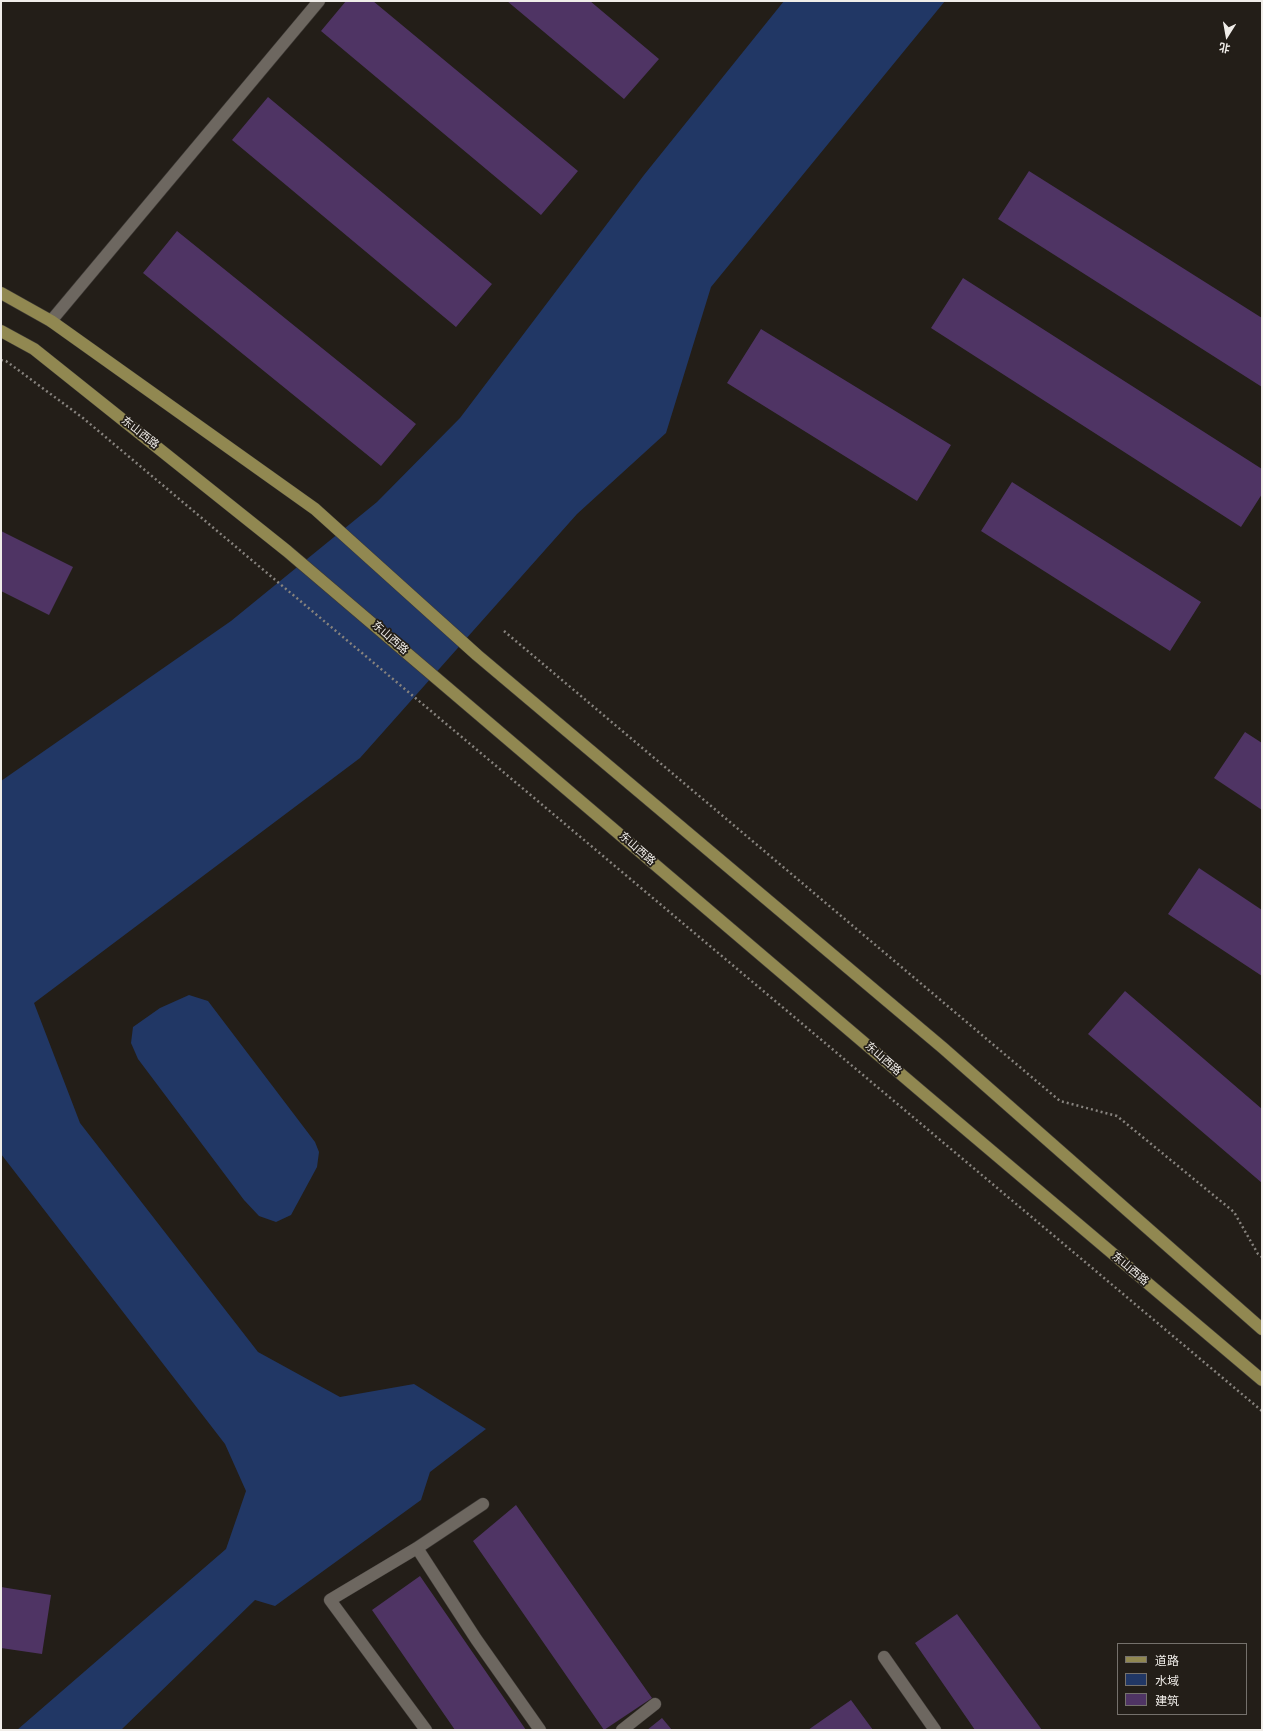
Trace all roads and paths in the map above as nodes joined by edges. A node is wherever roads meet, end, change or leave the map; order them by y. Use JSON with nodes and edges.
{"nodes":[{"id":1,"x":318,"y":1,"type":"edge"},
{"id":2,"x":1,"y":293,"type":"edge"},
{"id":3,"x":51,"y":321,"type":"junction"},
{"id":4,"x":1,"y":330,"type":"edge"},
{"id":5,"x":1,"y":360,"type":"edge"},
{"id":6,"x":504,"y":631,"type":"dead end"},
{"id":7,"x":1262,"y":1258,"type":"edge"},
{"id":8,"x":1262,"y":1329,"type":"edge"},
{"id":9,"x":1262,"y":1380,"type":"edge"},
{"id":10,"x":1262,"y":1411,"type":"edge"},
{"id":11,"x":483,"y":1504,"type":"dead end"},
{"id":12,"x":418,"y":1548,"type":"junction"},
{"id":13,"x":884,"y":1657,"type":"dead end"},
{"id":14,"x":655,"y":1704,"type":"dead end"},
{"id":15,"x":426,"y":1730,"type":"edge"},
{"id":16,"x":540,"y":1730,"type":"edge"},
{"id":17,"x":622,"y":1730,"type":"edge"},
{"id":18,"x":935,"y":1730,"type":"edge"}],
"edges":[{"from":1,"to":3,"type":"street"},
{"from":2,"to":3,"type":"main road"},
{"from":3,"to":8,"type":"main road"},
{"from":4,"to":9,"type":"main road","name":"东山西路"},
{"from":5,"to":10,"type":"path"},
{"from":6,"to":7,"type":"path"},
{"from":11,"to":12,"type":"street"},
{"from":12,"to":15,"type":"street"},
{"from":12,"to":16,"type":"street"},
{"from":13,"to":18,"type":"street"},
{"from":14,"to":17,"type":"street"}]}
